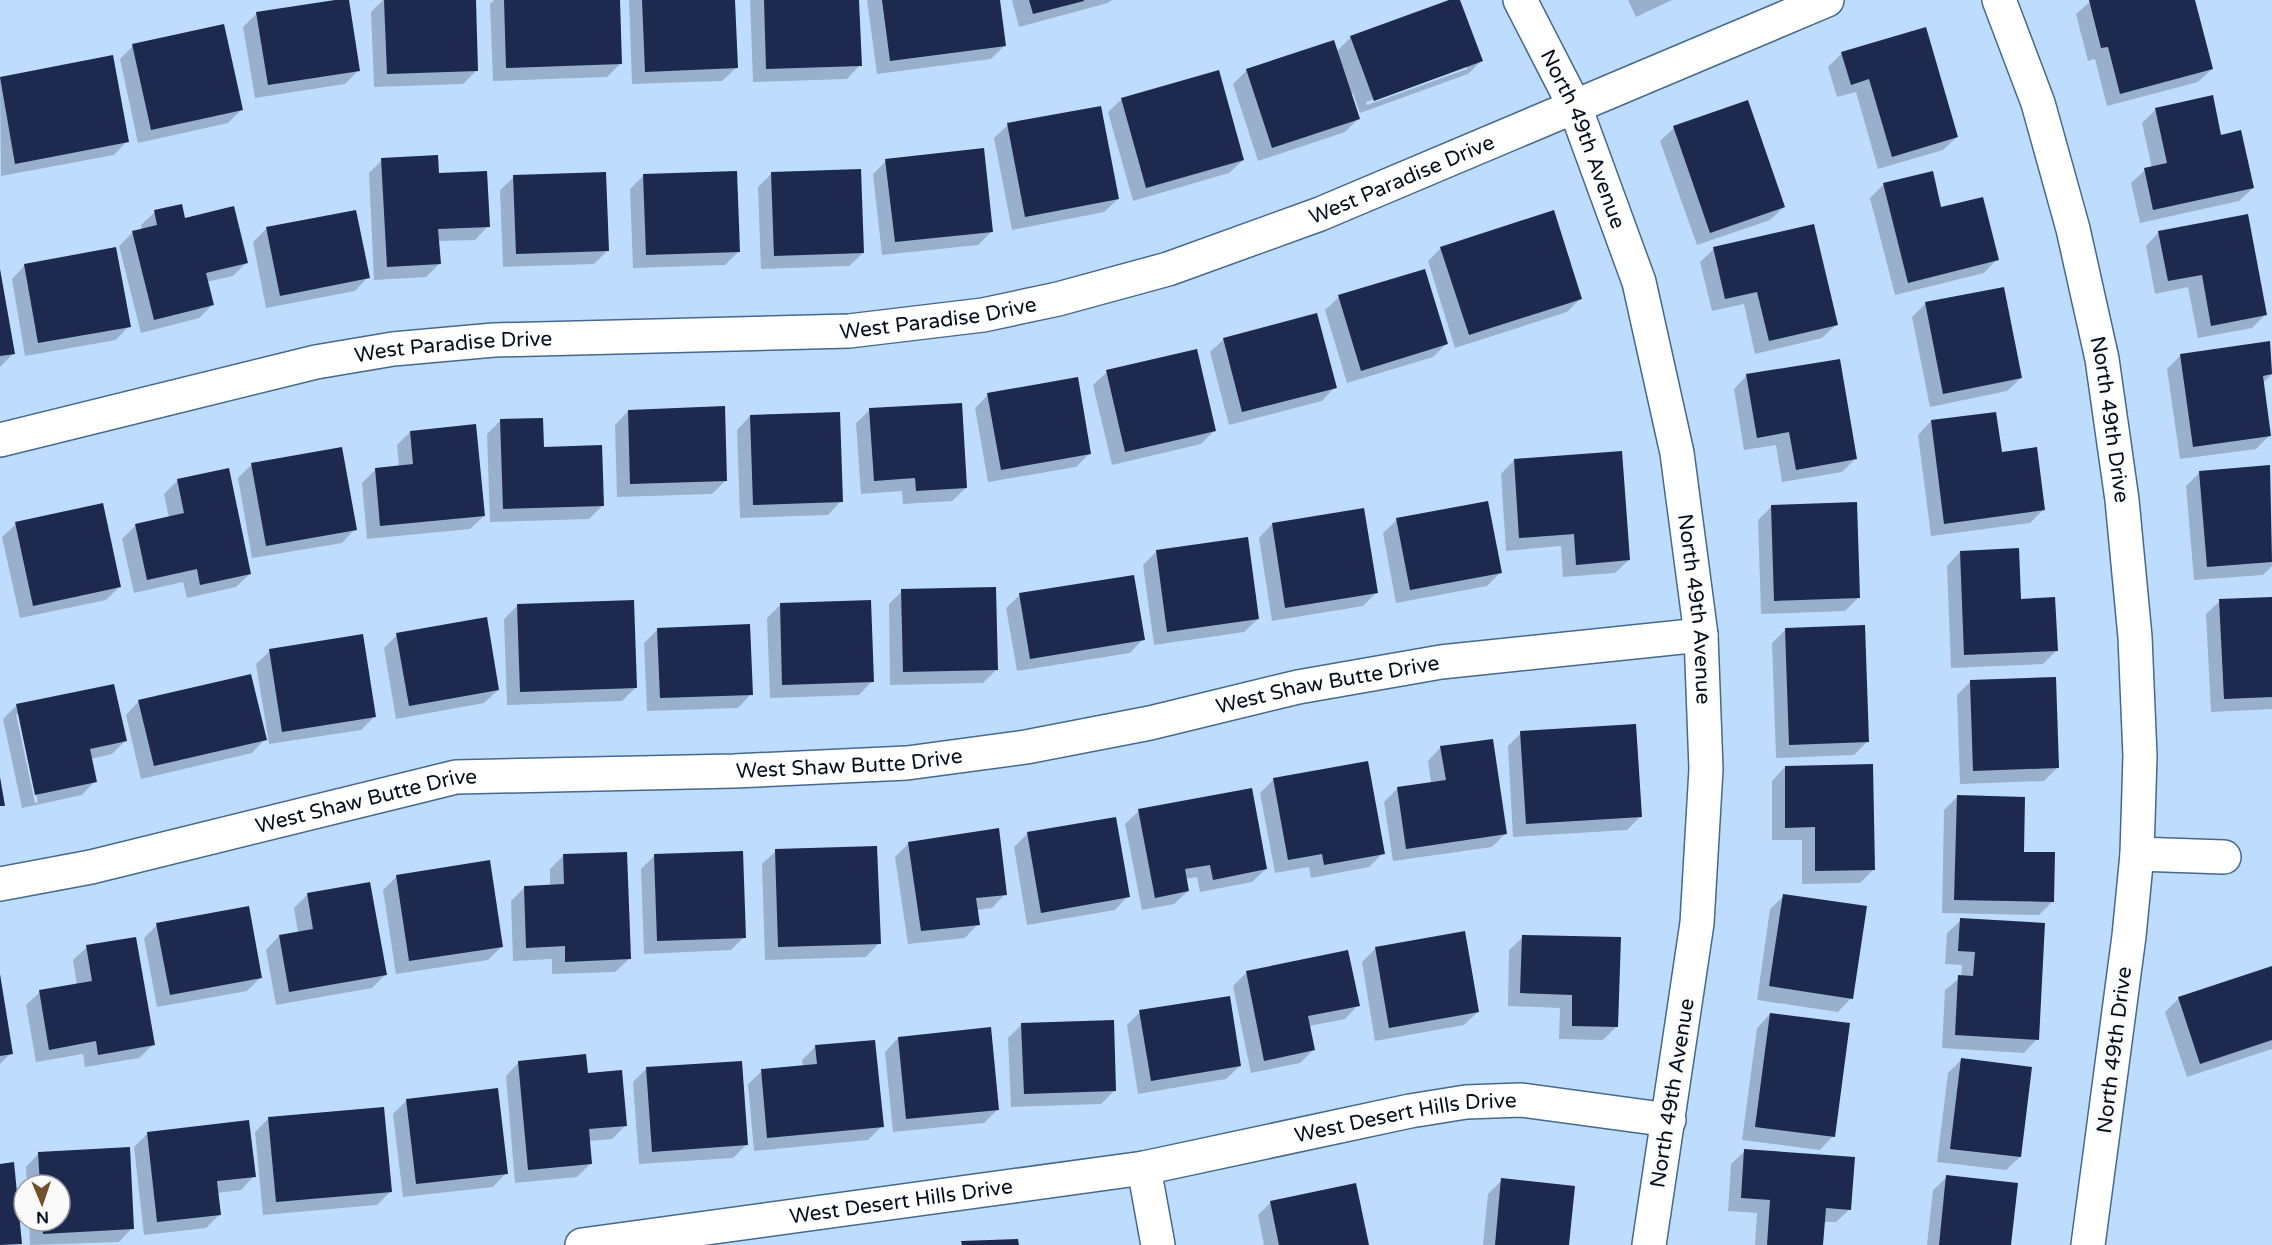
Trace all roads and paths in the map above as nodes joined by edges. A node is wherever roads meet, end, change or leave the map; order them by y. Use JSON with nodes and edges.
{"nodes":[{"id":1,"x":1520,"y":0,"type":"edge"},
{"id":2,"x":1827,"y":0,"type":"edge"},
{"id":3,"x":1999,"y":0,"type":"edge"},
{"id":4,"x":1575,"y":107,"type":"junction"},
{"id":5,"x":0,"y":440,"type":"edge"},
{"id":6,"x":1701,"y":635,"type":"junction"},
{"id":7,"x":2137,"y":854,"type":"junction"},
{"id":8,"x":2224,"y":857,"type":"dead end"},
{"id":9,"x":0,"y":884,"type":"edge"},
{"id":10,"x":1669,"y":1120,"type":"junction"},
{"id":11,"x":1144,"y":1168,"type":"junction"},
{"id":12,"x":658,"y":1240,"type":"edge"},
{"id":13,"x":582,"y":1245,"type":"edge"},
{"id":14,"x":1158,"y":1245,"type":"edge"},
{"id":15,"x":1649,"y":1245,"type":"edge"},
{"id":16,"x":2088,"y":1245,"type":"edge"}],
"edges":[{"from":1,"to":4,"type":"street","name":"North 49th Avenue"},
{"from":2,"to":4,"type":"street","name":"West Paradise Drive"},
{"from":3,"to":7,"type":"street","name":"North 49th Drive"},
{"from":4,"to":5,"type":"street","name":"West Paradise Drive"},
{"from":4,"to":6,"type":"street","name":"North 49th Avenue"},
{"from":6,"to":9,"type":"street","name":"West Shaw Butte Drive"},
{"from":6,"to":10,"type":"street","name":"North 49th Avenue"},
{"from":7,"to":8,"type":"street"},
{"from":7,"to":16,"type":"street","name":"North 49th Drive"},
{"from":10,"to":11,"type":"street","name":"West Desert Hills Drive"},
{"from":10,"to":15,"type":"street","name":"North 49th Avenue"},
{"from":11,"to":12,"type":"street","name":"West Desert Hills Drive"},
{"from":11,"to":14,"type":"street"},
{"from":12,"to":13,"type":"street","name":"West Desert Hills Drive"}]}
